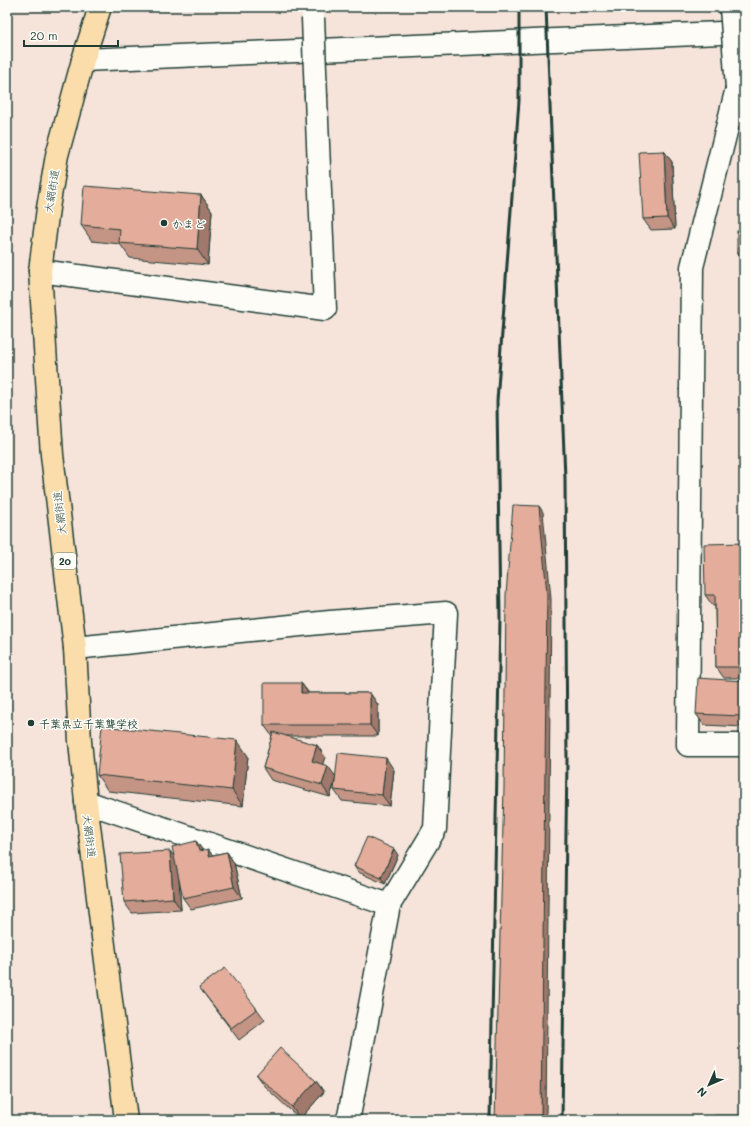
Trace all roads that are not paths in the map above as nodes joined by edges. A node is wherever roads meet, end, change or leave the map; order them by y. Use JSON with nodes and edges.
{"nodes":[{"id":1,"x":100,"y":7,"type":"edge"},
{"id":2,"x":731,"y":7,"type":"edge"},
{"id":3,"x":313,"y":12,"type":"edge"},
{"id":4,"x":744,"y":32,"type":"edge"},
{"id":5,"x":83,"y":60,"type":"junction"},
{"id":6,"x":741,"y":88,"type":"edge"},
{"id":7,"x":40,"y":271,"type":"junction"},
{"id":8,"x":75,"y":648,"type":"junction"},
{"id":9,"x":744,"y":746,"type":"edge"},
{"id":10,"x":86,"y":802,"type":"junction"},
{"id":11,"x":389,"y":905,"type":"junction"},
{"id":12,"x":126,"y":1120,"type":"edge"},
{"id":13,"x":347,"y":1120,"type":"edge"}],
"edges":[{"from":1,"to":5,"type":"main road","name":"大網街道","number":"20"},
{"from":2,"to":6,"type":"street","bridge":true},
{"from":3,"to":7,"type":"street","bridge":true},
{"from":4,"to":5,"type":"street"},
{"from":5,"to":7,"type":"main road","name":"大網街道","number":"20"},
{"from":6,"to":9,"type":"street"},
{"from":7,"to":8,"type":"main road","name":"大網街道","number":"20"},
{"from":8,"to":10,"type":"main road","name":"大網街道","number":"20"},
{"from":8,"to":11,"type":"street"},
{"from":10,"to":11,"type":"street"},
{"from":10,"to":12,"type":"main road","name":"大網街道","number":"20"},
{"from":11,"to":13,"type":"street"}]}
